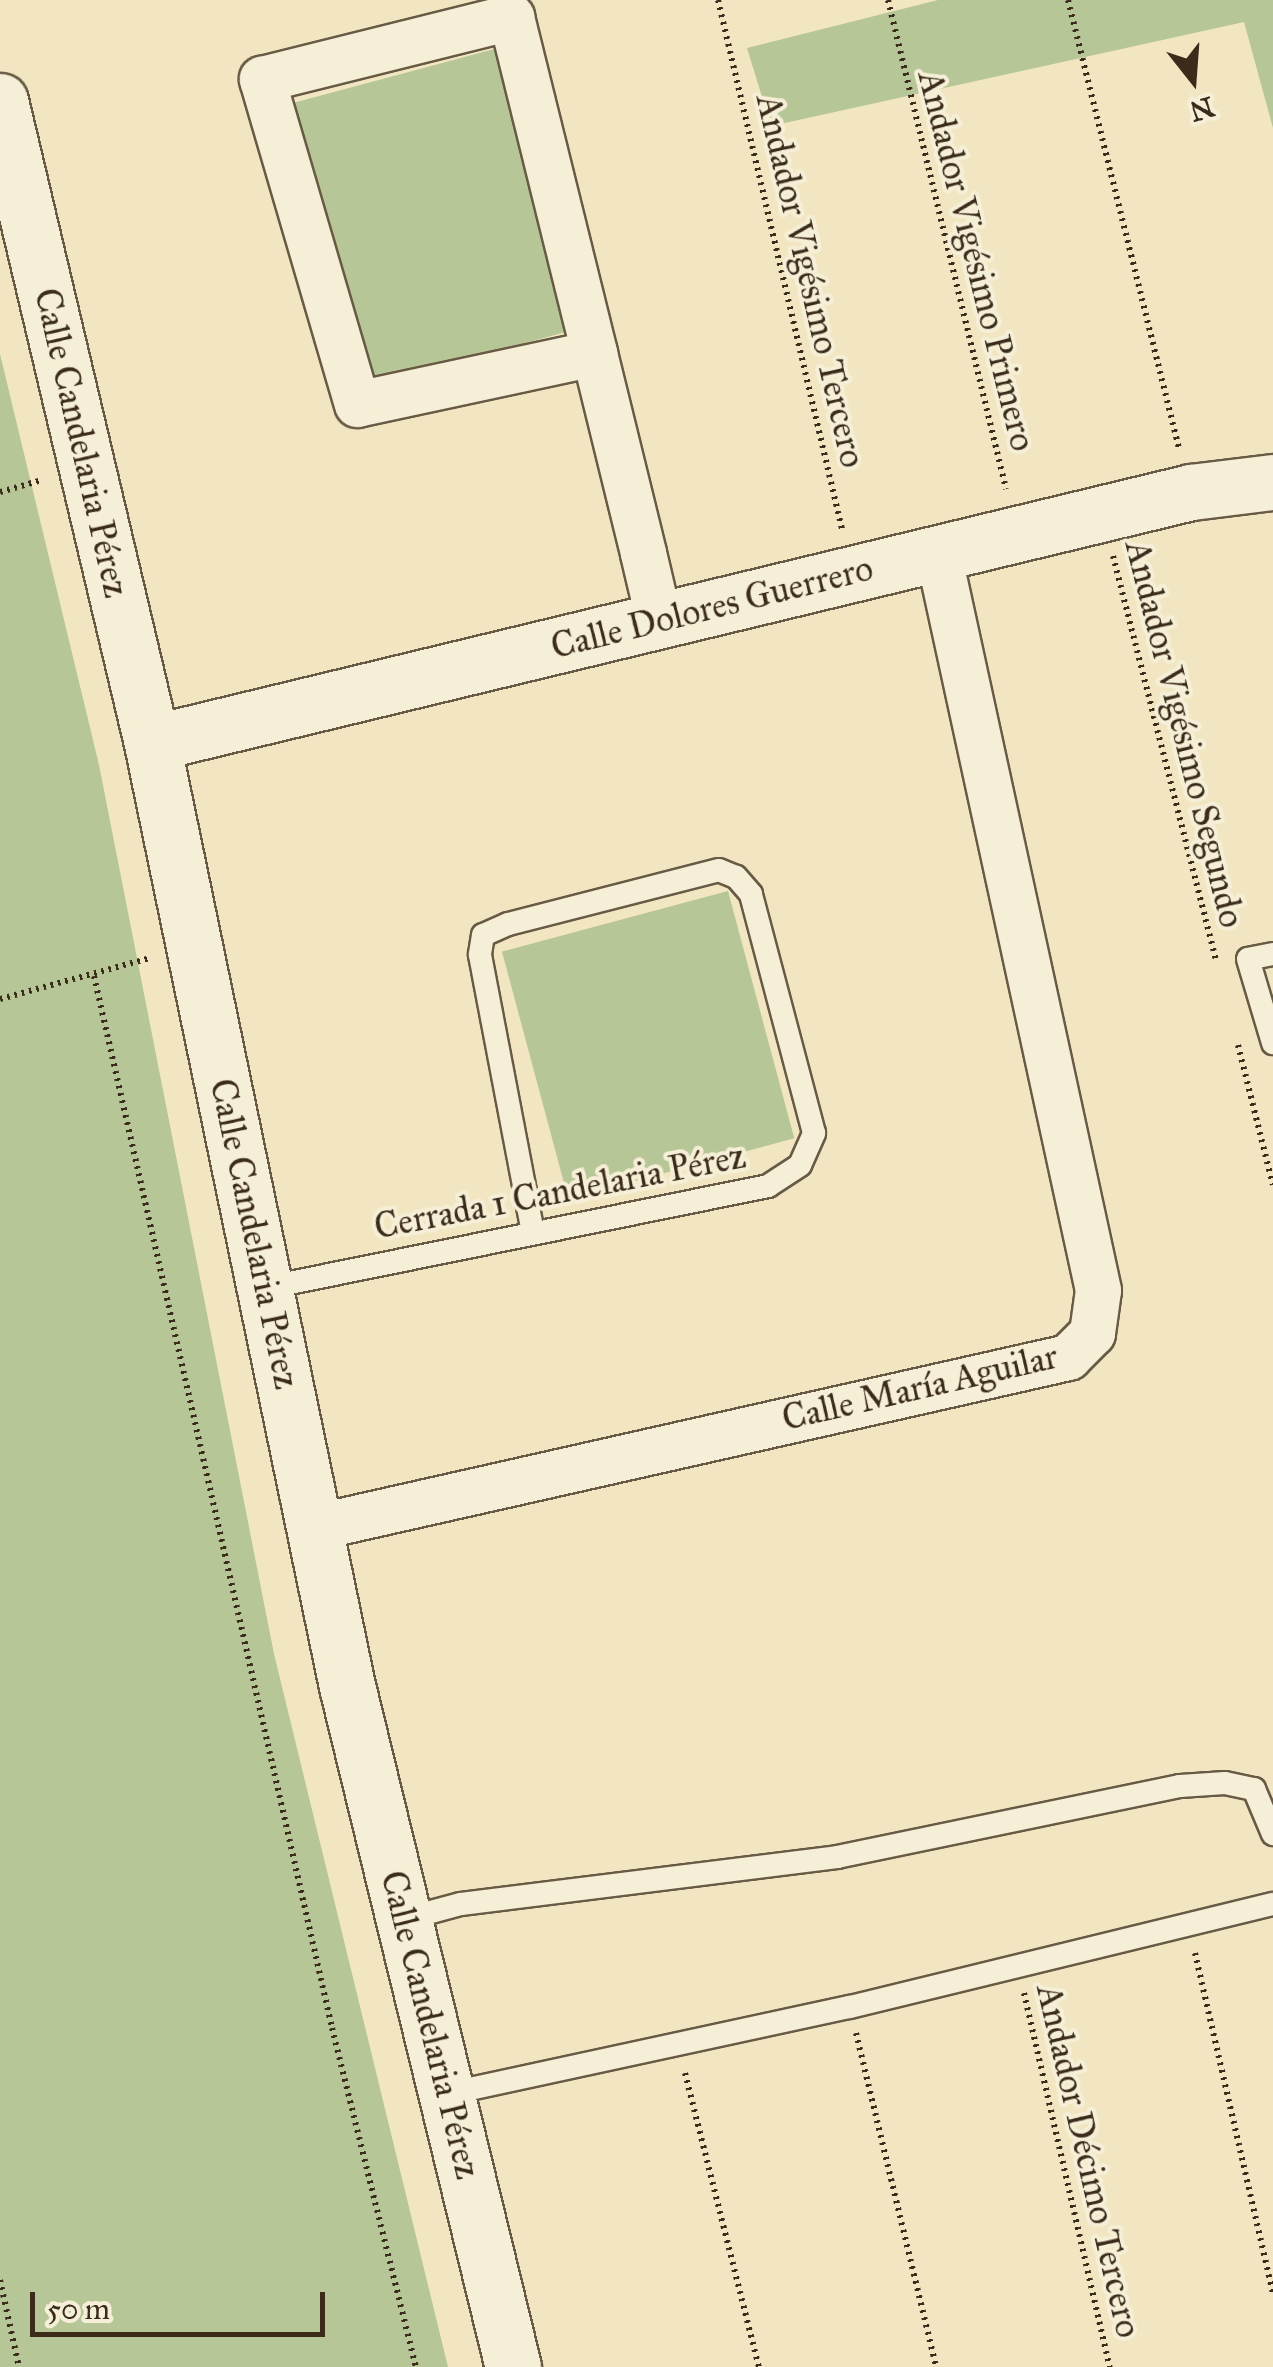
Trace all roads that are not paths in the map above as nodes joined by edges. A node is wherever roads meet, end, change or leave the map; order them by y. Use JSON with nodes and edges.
{"nodes":[{"id":1,"x":0,"y":100,"type":"edge"},
{"id":2,"x":594,"y":353,"type":"junction"},
{"id":3,"x":1273,"y":482,"type":"edge"},
{"id":4,"x":938,"y":553,"type":"junction"},
{"id":5,"x":659,"y":620,"type":"junction"},
{"id":6,"x":152,"y":743,"type":"junction"},
{"id":7,"x":1273,"y":954,"type":"edge"},
{"id":8,"x":1273,"y":1043,"type":"edge"},
{"id":9,"x":533,"y":1233,"type":"junction"},
{"id":10,"x":265,"y":1288,"type":"junction"},
{"id":11,"x":315,"y":1527,"type":"junction"},
{"id":12,"x":1273,"y":1834,"type":"edge"},
{"id":13,"x":1273,"y":1904,"type":"edge"},
{"id":14,"x":404,"y":1919,"type":"junction"},
{"id":15,"x":446,"y":2094,"type":"junction"},
{"id":16,"x":513,"y":2367,"type":"edge"}],
"edges":[{"from":1,"to":6,"type":"street","name":"Calle Candelaria Pérez"},
{"from":2,"to":2,"type":"street"},
{"from":2,"to":5,"type":"street"},
{"from":3,"to":4,"type":"street","name":"Calle Dolores Guerrero"},
{"from":4,"to":5,"type":"street","name":"Calle Dolores Guerrero"},
{"from":4,"to":11,"type":"street","name":"Calle María Aguilar"},
{"from":5,"to":6,"type":"street","name":"Calle Dolores Guerrero"},
{"from":6,"to":10,"type":"street","name":"Calle Candelaria Pérez"},
{"from":7,"to":8,"type":"lane"},
{"from":9,"to":9,"type":"lane","name":"Cerrada 1 Candelaria Pérez"},
{"from":9,"to":10,"type":"lane","name":"Cerrada 1 Candelaria Pérez"},
{"from":10,"to":11,"type":"street","name":"Calle Candelaria Pérez"},
{"from":11,"to":14,"type":"street","name":"Calle Candelaria Pérez"},
{"from":12,"to":14,"type":"lane"},
{"from":13,"to":15,"type":"lane"},
{"from":14,"to":15,"type":"street","name":"Calle Candelaria Pérez"},
{"from":15,"to":16,"type":"street","name":"Calle Candelaria Pérez"}]}
